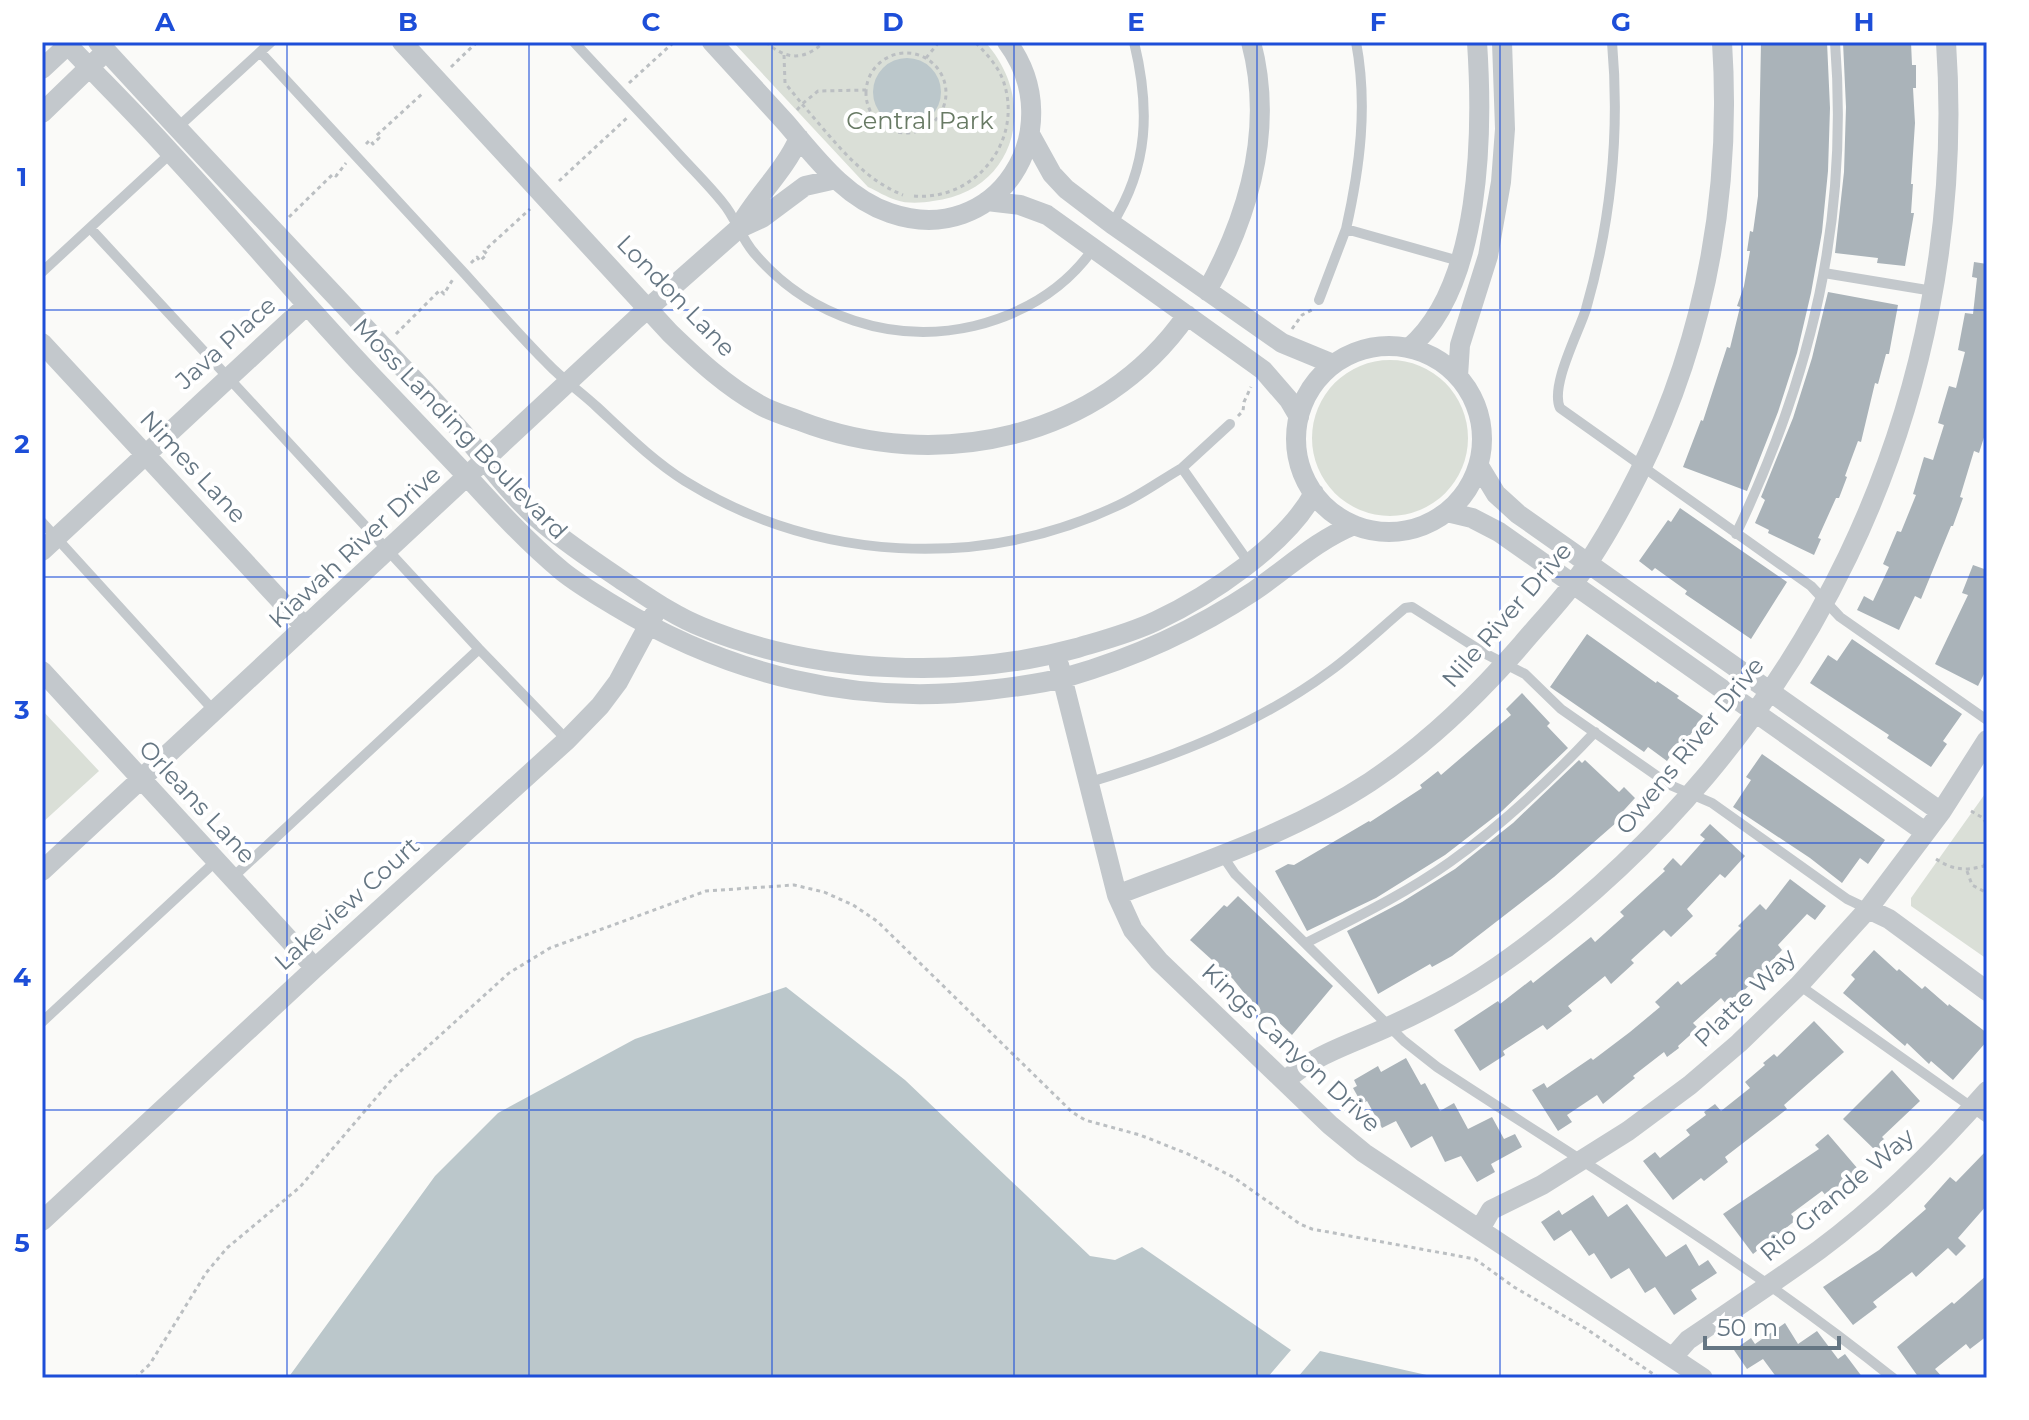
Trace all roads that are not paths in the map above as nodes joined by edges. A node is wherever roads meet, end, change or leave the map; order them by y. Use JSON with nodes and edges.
{"nodes":[{"id":1,"x":271,"y":42,"type":"edge"},
{"id":2,"x":402,"y":42,"type":"edge"},
{"id":3,"x":574,"y":42,"type":"edge"},
{"id":4,"x":712,"y":42,"type":"edge"},
{"id":5,"x":1007,"y":42,"type":"edge"},
{"id":6,"x":1134,"y":42,"type":"edge"},
{"id":7,"x":1251,"y":42,"type":"edge"},
{"id":8,"x":1356,"y":42,"type":"edge"},
{"id":9,"x":1477,"y":42,"type":"edge"},
{"id":10,"x":1502,"y":42,"type":"edge"},
{"id":11,"x":1612,"y":42,"type":"edge"},
{"id":12,"x":1722,"y":42,"type":"edge"},
{"id":13,"x":1835,"y":42,"type":"edge"},
{"id":14,"x":1946,"y":42,"type":"edge"},
{"id":15,"x":68,"y":43,"type":"edge"},
{"id":16,"x":107,"y":45,"type":"edge"},
{"id":17,"x":260,"y":52,"type":"junction"},
{"id":18,"x":90,"y":68,"type":"junction"},
{"id":19,"x":42,"y":69,"type":"edge"},
{"id":20,"x":42,"y":113,"type":"edge"},
{"id":21,"x":177,"y":128,"type":"junction"},
{"id":22,"x":1031,"y":136,"type":"junction"},
{"id":23,"x":799,"y":138,"type":"junction"},
{"id":24,"x":171,"y":153,"type":"junction"},
{"id":25,"x":836,"y":179,"type":"junction"},
{"id":26,"x":987,"y":201,"type":"junction"},
{"id":27,"x":1112,"y":224,"type":"junction"},
{"id":28,"x":90,"y":228,"type":"junction"},
{"id":29,"x":738,"y":229,"type":"junction"},
{"id":30,"x":1346,"y":229,"type":"junction"},
{"id":31,"x":1093,"y":249,"type":"junction"},
{"id":32,"x":1459,"y":261,"type":"junction"},
{"id":33,"x":42,"y":272,"type":"edge"},
{"id":34,"x":1824,"y":273,"type":"junction"},
{"id":35,"x":1207,"y":291,"type":"junction"},
{"id":36,"x":1934,"y":291,"type":"junction"},
{"id":37,"x":1319,"y":300,"type":"road end"},
{"id":38,"x":306,"y":306,"type":"junction"},
{"id":39,"x":648,"y":309,"type":"junction"},
{"id":40,"x":1187,"y":315,"type":"junction"},
{"id":41,"x":42,"y":343,"type":"edge"},
{"id":42,"x":1409,"y":348,"type":"junction"},
{"id":43,"x":1333,"y":364,"type":"junction"},
{"id":44,"x":228,"y":375,"type":"junction"},
{"id":45,"x":1458,"y":376,"type":"junction"},
{"id":46,"x":569,"y":382,"type":"junction"},
{"id":47,"x":1299,"y":417,"type":"junction"},
{"id":48,"x":1230,"y":424,"type":"road end"},
{"id":49,"x":145,"y":453,"type":"junction"},
{"id":50,"x":486,"y":461,"type":"junction"},
{"id":51,"x":1479,"y":466,"type":"junction"},
{"id":52,"x":1642,"y":467,"type":"junction"},
{"id":53,"x":1182,"y":468,"type":"junction"},
{"id":54,"x":468,"y":478,"type":"junction"},
{"id":55,"x":1314,"y":493,"type":"junction"},
{"id":56,"x":1447,"y":512,"type":"junction"},
{"id":57,"x":42,"y":522,"type":"edge"},
{"id":58,"x":1354,"y":525,"type":"junction"},
{"id":59,"x":1736,"y":534,"type":"junction"},
{"id":60,"x":49,"y":544,"type":"edge"},
{"id":61,"x":389,"y":551,"type":"junction"},
{"id":62,"x":1588,"y":562,"type":"junction"},
{"id":63,"x":1249,"y":563,"type":"junction"},
{"id":64,"x":1574,"y":583,"type":"junction"},
{"id":65,"x":1826,"y":602,"type":"junction"},
{"id":66,"x":659,"y":605,"type":"junction"},
{"id":67,"x":648,"y":626,"type":"junction"},
{"id":68,"x":305,"y":627,"type":"junction"},
{"id":69,"x":479,"y":649,"type":"junction"},
{"id":70,"x":1057,"y":653,"type":"junction"},
{"id":71,"x":1505,"y":664,"type":"junction"},
{"id":72,"x":42,"y":671,"type":"edge"},
{"id":73,"x":1063,"y":678,"type":"junction"},
{"id":74,"x":1772,"y":692,"type":"junction"},
{"id":75,"x":215,"y":712,"type":"junction"},
{"id":76,"x":1757,"y":713,"type":"junction"},
{"id":77,"x":1987,"y":720,"type":"edge"},
{"id":78,"x":1595,"y":732,"type":"junction"},
{"id":79,"x":567,"y":740,"type":"junction"},
{"id":80,"x":1987,"y":740,"type":"edge"},
{"id":81,"x":141,"y":780,"type":"junction"},
{"id":82,"x":1087,"y":783,"type":"junction"},
{"id":83,"x":1689,"y":793,"type":"junction"},
{"id":84,"x":1941,"y":812,"type":"junction"},
{"id":85,"x":1925,"y":832,"type":"junction"},
{"id":86,"x":1222,"y":855,"type":"junction"},
{"id":87,"x":216,"y":861,"type":"junction"},
{"id":88,"x":42,"y":871,"type":"edge"},
{"id":89,"x":232,"y":878,"type":"junction"},
{"id":90,"x":1117,"y":895,"type":"junction"},
{"id":91,"x":1868,"y":909,"type":"junction"},
{"id":92,"x":1306,"y":943,"type":"junction"},
{"id":93,"x":315,"y":968,"type":"junction"},
{"id":94,"x":1799,"y":985,"type":"junction"},
{"id":95,"x":1987,"y":991,"type":"edge"},
{"id":96,"x":42,"y":1022,"type":"edge"},
{"id":97,"x":1391,"y":1026,"type":"junction"},
{"id":98,"x":1285,"y":1081,"type":"junction"},
{"id":99,"x":1987,"y":1091,"type":"edge"},
{"id":100,"x":1980,"y":1113,"type":"edge"},
{"id":101,"x":1580,"y":1161,"type":"junction"},
{"id":102,"x":42,"y":1221,"type":"edge"},
{"id":103,"x":1480,"y":1229,"type":"junction"},
{"id":104,"x":1769,"y":1285,"type":"junction"},
{"id":105,"x":1673,"y":1357,"type":"junction"},
{"id":106,"x":1703,"y":1378,"type":"edge"},
{"id":107,"x":1893,"y":1378,"type":"edge"}],
"edges":[{"from":1,"to":17,"type":"lane"},
{"from":2,"to":39,"type":"street","name":"London Lane"},
{"from":3,"to":29,"type":"lane"},
{"from":4,"to":23,"type":"street"},
{"from":5,"to":22,"type":"street"},
{"from":6,"to":27,"type":"lane"},
{"from":7,"to":35,"type":"street"},
{"from":8,"to":30,"type":"lane"},
{"from":9,"to":32,"type":"street"},
{"from":10,"to":45,"type":"street"},
{"from":11,"to":52,"type":"lane"},
{"from":12,"to":52,"type":"street","name":"Nile River Drive"},
{"from":13,"to":34,"type":"lane"},
{"from":14,"to":36,"type":"street","name":"Owens River Drive"},
{"from":15,"to":18,"type":"street","name":"Moss Landing Boulevard"},
{"from":15,"to":19,"type":"street"},
{"from":16,"to":18,"type":"street"},
{"from":16,"to":21,"type":"street","name":"Moss Landing Boulevard"},
{"from":17,"to":21,"type":"lane"},
{"from":17,"to":46,"type":"lane"},
{"from":18,"to":20,"type":"street"},
{"from":18,"to":24,"type":"street","name":"Moss Landing Boulevard"},
{"from":21,"to":50,"type":"street","name":"Moss Landing Boulevard"},
{"from":22,"to":26,"type":"street"},
{"from":22,"to":27,"type":"street"},
{"from":23,"to":25,"type":"street"},
{"from":23,"to":29,"type":"street","name":"Kiawah River Drive"},
{"from":24,"to":28,"type":"lane"},
{"from":24,"to":38,"type":"street","name":"Moss Landing Boulevard"},
{"from":25,"to":26,"type":"street"},
{"from":25,"to":29,"type":"street","name":"Kiawah River Drive"},
{"from":26,"to":31,"type":"street"},
{"from":27,"to":35,"type":"street"},
{"from":28,"to":33,"type":"lane"},
{"from":28,"to":44,"type":"lane"},
{"from":29,"to":31,"type":"lane"},
{"from":29,"to":39,"type":"street","name":"Kiawah River Drive"},
{"from":30,"to":32,"type":"lane"},
{"from":30,"to":37,"type":"lane"},
{"from":31,"to":40,"type":"street"},
{"from":32,"to":42,"type":"street"},
{"from":34,"to":36,"type":"lane"},
{"from":34,"to":59,"type":"lane"},
{"from":35,"to":43,"type":"street"},
{"from":36,"to":65,"type":"street","name":"Owens River Drive"},
{"from":38,"to":44,"type":"street","name":"Java Place"},
{"from":38,"to":54,"type":"street","name":"Moss Landing Boulevard"},
{"from":39,"to":40,"type":"street","name":"London Lane"},
{"from":39,"to":46,"type":"street","name":"Kiawah River Drive"},
{"from":40,"to":47,"type":"street"},
{"from":41,"to":49,"type":"street","name":"Nimes Lane"},
{"from":42,"to":43,"type":"street"},
{"from":42,"to":45,"type":"street"},
{"from":43,"to":47,"type":"street"},
{"from":44,"to":49,"type":"street","name":"Java Place"},
{"from":44,"to":61,"type":"lane"},
{"from":45,"to":51,"type":"street"},
{"from":46,"to":50,"type":"street","name":"Kiawah River Drive"},
{"from":46,"to":53,"type":"lane"},
{"from":47,"to":55,"type":"street"},
{"from":48,"to":53,"type":"lane"},
{"from":49,"to":60,"type":"street","name":"Java Place"},
{"from":49,"to":68,"type":"street","name":"Nimes Lane"},
{"from":50,"to":54,"type":"street","name":"Kiawah River Drive"},
{"from":50,"to":66,"type":"street","name":"Moss Landing Boulevard"},
{"from":51,"to":56,"type":"street"},
{"from":51,"to":62,"type":"street"},
{"from":52,"to":59,"type":"lane"},
{"from":52,"to":62,"type":"street","name":"Nile River Drive"},
{"from":53,"to":63,"type":"lane"},
{"from":54,"to":61,"type":"street","name":"Kiawah River Drive"},
{"from":54,"to":67,"type":"street","name":"Moss Landing Boulevard"},
{"from":55,"to":58,"type":"street"},
{"from":55,"to":63,"type":"street","name":"Moss Landing Boulevard"},
{"from":56,"to":58,"type":"street"},
{"from":56,"to":64,"type":"street"},
{"from":57,"to":60,"type":"lane"},
{"from":58,"to":73,"type":"street","name":"Moss Landing Boulevard"},
{"from":59,"to":65,"type":"lane"},
{"from":60,"to":75,"type":"lane"},
{"from":61,"to":68,"type":"street","name":"Kiawah River Drive"},
{"from":61,"to":69,"type":"lane"},
{"from":62,"to":64,"type":"street","name":"Nile River Drive"},
{"from":62,"to":74,"type":"street"},
{"from":63,"to":70,"type":"street","name":"Moss Landing Boulevard"},
{"from":64,"to":71,"type":"street","name":"Nile River Drive"},
{"from":64,"to":76,"type":"street"},
{"from":65,"to":74,"type":"street","name":"Owens River Drive"},
{"from":65,"to":77,"type":"lane"},
{"from":66,"to":67,"type":"street","name":"Lakeview Court"},
{"from":66,"to":70,"type":"street","name":"Moss Landing Boulevard"},
{"from":67,"to":73,"type":"street","name":"Moss Landing Boulevard"},
{"from":67,"to":79,"type":"street","name":"Lakeview Court"},
{"from":68,"to":75,"type":"street","name":"Kiawah River Drive"},
{"from":69,"to":79,"type":"lane"},
{"from":69,"to":89,"type":"lane"},
{"from":70,"to":73,"type":"street","name":"Kings Canyon Drive"},
{"from":71,"to":78,"type":"lane"},
{"from":71,"to":82,"type":"lane"},
{"from":71,"to":86,"type":"street","name":"Nile River Drive"},
{"from":72,"to":81,"type":"street","name":"Orleans Lane"},
{"from":73,"to":82,"type":"street","name":"Kings Canyon Drive"},
{"from":74,"to":76,"type":"street","name":"Owens River Drive"},
{"from":74,"to":84,"type":"street"},
{"from":75,"to":81,"type":"street","name":"Kiawah River Drive"},
{"from":76,"to":83,"type":"street","name":"Owens River Drive"},
{"from":76,"to":85,"type":"street"},
{"from":78,"to":83,"type":"lane"},
{"from":78,"to":92,"type":"lane"},
{"from":79,"to":93,"type":"street","name":"Lakeview Court"},
{"from":80,"to":84,"type":"street","name":"Platte Way"},
{"from":81,"to":87,"type":"street","name":"Orleans Lane"},
{"from":81,"to":88,"type":"street","name":"Kiawah River Drive"},
{"from":82,"to":90,"type":"street","name":"Kings Canyon Drive"},
{"from":83,"to":91,"type":"lane"},
{"from":83,"to":97,"type":"street","name":"Owens River Drive"},
{"from":84,"to":85,"type":"street","name":"Platte Way"},
{"from":85,"to":91,"type":"street","name":"Platte Way"},
{"from":86,"to":90,"type":"street","name":"Nile River Drive"},
{"from":86,"to":92,"type":"lane"},
{"from":87,"to":89,"type":"street","name":"Orleans Lane"},
{"from":87,"to":96,"type":"lane"},
{"from":89,"to":93,"type":"street","name":"Orleans Lane"},
{"from":90,"to":98,"type":"street","name":"Kings Canyon Drive"},
{"from":91,"to":94,"type":"street","name":"Platte Way"},
{"from":91,"to":95,"type":"street"},
{"from":92,"to":97,"type":"lane"},
{"from":93,"to":102,"type":"street","name":"Lakeview Court"},
{"from":94,"to":100,"type":"lane"},
{"from":94,"to":101,"type":"street","name":"Platte Way"},
{"from":97,"to":98,"type":"street","name":"Owens River Drive"},
{"from":97,"to":101,"type":"lane"},
{"from":98,"to":103,"type":"street","name":"Kings Canyon Drive"},
{"from":99,"to":100,"type":"street","name":"Rio Grande Way"},
{"from":100,"to":104,"type":"street","name":"Rio Grande Way"},
{"from":101,"to":103,"type":"street","name":"Platte Way"},
{"from":101,"to":104,"type":"lane"},
{"from":103,"to":105,"type":"street","name":"Kings Canyon Drive"},
{"from":104,"to":105,"type":"street","name":"Rio Grande Way"},
{"from":104,"to":107,"type":"lane"},
{"from":105,"to":106,"type":"street","name":"Kings Canyon Drive"}]}
